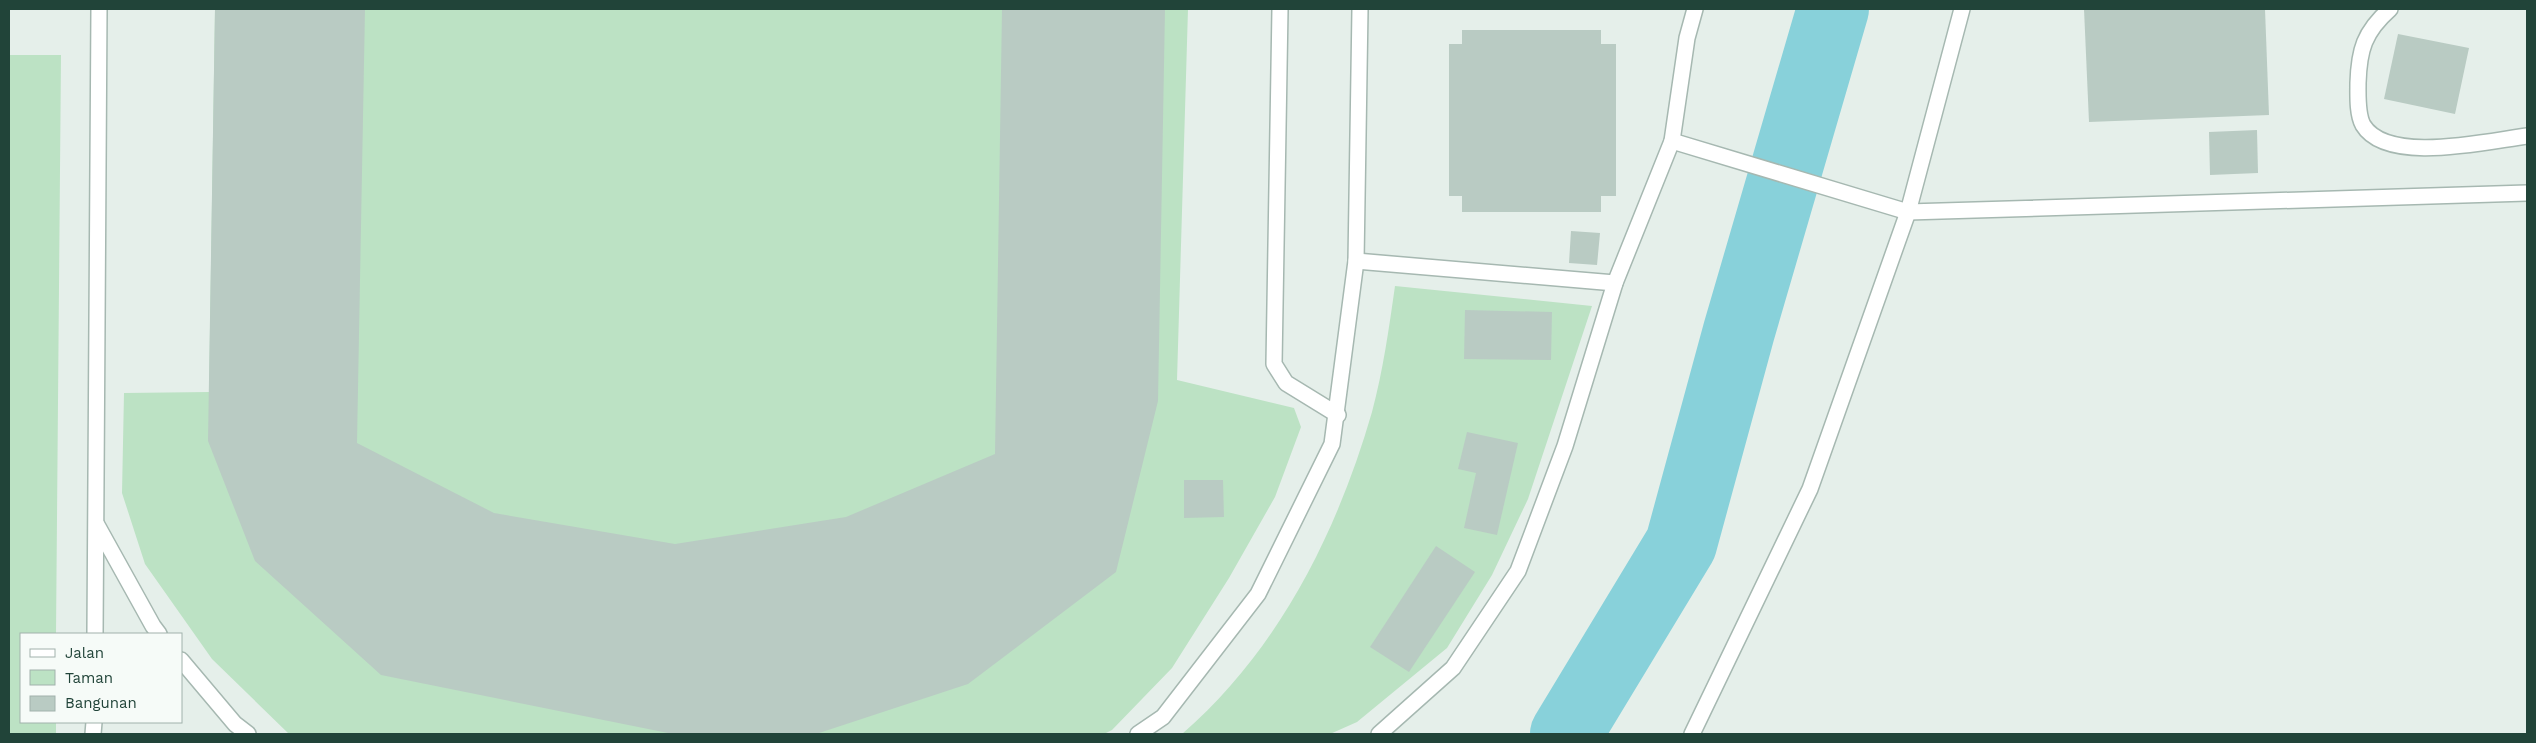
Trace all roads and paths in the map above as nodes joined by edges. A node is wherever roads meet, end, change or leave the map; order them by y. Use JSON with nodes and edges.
{"nodes":[{"id":1,"x":99,"y":9,"type":"edge"},
{"id":2,"x":1280,"y":9,"type":"edge"},
{"id":3,"x":1360,"y":9,"type":"edge"},
{"id":4,"x":1695,"y":9,"type":"edge"},
{"id":5,"x":1962,"y":9,"type":"edge"},
{"id":6,"x":2390,"y":9,"type":"edge"},
{"id":7,"x":2527,"y":136,"type":"edge"},
{"id":8,"x":1672,"y":141,"type":"junction"},
{"id":9,"x":2527,"y":193,"type":"edge"},
{"id":10,"x":1908,"y":212,"type":"junction"},
{"id":11,"x":1356,"y":261,"type":"junction"},
{"id":12,"x":1615,"y":283,"type":"junction"},
{"id":13,"x":1338,"y":415,"type":"junction"},
{"id":14,"x":96,"y":524,"type":"junction"},
{"id":15,"x":95,"y":633,"type":"edge"},
{"id":16,"x":158,"y":633,"type":"edge"},
{"id":17,"x":182,"y":661,"type":"edge"},
{"id":18,"x":248,"y":734,"type":"edge"},
{"id":19,"x":1138,"y":734,"type":"edge"},
{"id":20,"x":1379,"y":734,"type":"edge"},
{"id":21,"x":1692,"y":734,"type":"edge"}],
"edges":[{"from":1,"to":14,"type":"street"},
{"from":2,"to":13,"type":"street"},
{"from":3,"to":11,"type":"street"},
{"from":4,"to":8,"type":"street"},
{"from":5,"to":10,"type":"street"},
{"from":6,"to":7,"type":"street"},
{"from":8,"to":10,"type":"street"},
{"from":8,"to":12,"type":"street"},
{"from":9,"to":10,"type":"street"},
{"from":10,"to":21,"type":"street"},
{"from":11,"to":12,"type":"street"},
{"from":11,"to":13,"type":"street"},
{"from":12,"to":20,"type":"street"},
{"from":13,"to":19,"type":"street"},
{"from":14,"to":15,"type":"street"},
{"from":14,"to":16,"type":"street"},
{"from":17,"to":18,"type":"street"}]}
